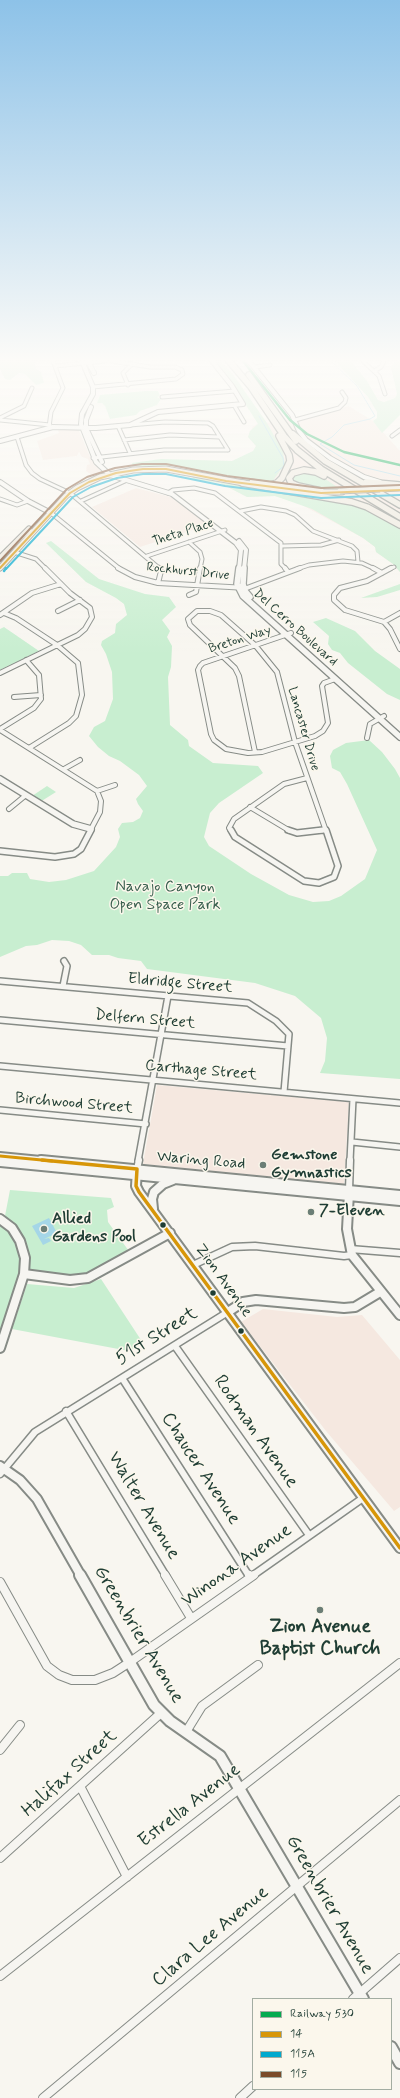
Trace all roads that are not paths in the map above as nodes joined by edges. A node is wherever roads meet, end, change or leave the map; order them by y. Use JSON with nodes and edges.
{"nodes":[{"id":1,"x":24,"y":459,"type":"edge"},
{"id":2,"x":97,"y":459,"type":"edge"},
{"id":3,"x":289,"y":459,"type":"edge"},
{"id":4,"x":308,"y":459,"type":"edge"},
{"id":5,"x":317,"y":459,"type":"edge"},
{"id":6,"x":324,"y":459,"type":"edge"},
{"id":7,"x":332,"y":459,"type":"edge"},
{"id":8,"x":339,"y":469,"type":"junction"},
{"id":9,"x":112,"y":473,"type":"junction"},
{"id":10,"x":1,"y":476,"type":"edge"},
{"id":11,"x":282,"y":478,"type":"junction"},
{"id":12,"x":124,"y":481,"type":"junction"},
{"id":13,"x":0,"y":482,"type":"edge"},
{"id":14,"x":242,"y":483,"type":"junction"},
{"id":15,"x":270,"y":485,"type":"junction"},
{"id":16,"x":400,"y":487,"type":"edge"},
{"id":17,"x":291,"y":489,"type":"junction"},
{"id":18,"x":383,"y":490,"type":"joint"},
{"id":19,"x":321,"y":491,"type":"junction"},
{"id":20,"x":341,"y":491,"type":"junction"},
{"id":21,"x":68,"y":492,"type":"junction"},
{"id":22,"x":169,"y":492,"type":"junction"},
{"id":23,"x":0,"y":499,"type":"edge"},
{"id":24,"x":28,"y":501,"type":"junction"},
{"id":25,"x":81,"y":501,"type":"junction"},
{"id":26,"x":400,"y":505,"type":"edge"},
{"id":27,"x":400,"y":510,"type":"edge"},
{"id":28,"x":49,"y":511,"type":"junction"},
{"id":29,"x":241,"y":511,"type":"junction"},
{"id":30,"x":400,"y":517,"type":"edge"},
{"id":31,"x":400,"y":523,"type":"edge"},
{"id":32,"x":223,"y":531,"type":"junction"},
{"id":33,"x":339,"y":540,"type":"junction"},
{"id":34,"x":189,"y":542,"type":"junction"},
{"id":35,"x":283,"y":546,"type":"junction"},
{"id":36,"x":14,"y":552,"type":"junction"},
{"id":37,"x":147,"y":556,"type":"junction"},
{"id":38,"x":0,"y":558,"type":"edge"},
{"id":39,"x":358,"y":562,"type":"junction"},
{"id":40,"x":394,"y":567,"type":"dead end"},
{"id":41,"x":0,"y":568,"type":"edge"},
{"id":42,"x":288,"y":572,"type":"junction"},
{"id":43,"x":382,"y":574,"type":"junction"},
{"id":44,"x":158,"y":583,"type":"junction"},
{"id":45,"x":61,"y":584,"type":"junction"},
{"id":46,"x":197,"y":586,"type":"junction"},
{"id":47,"x":241,"y":588,"type":"junction"},
{"id":48,"x":189,"y":595,"type":"dead end"},
{"id":49,"x":80,"y":600,"type":"junction"},
{"id":50,"x":58,"y":611,"type":"dead end"},
{"id":51,"x":4,"y":613,"type":"junction"},
{"id":52,"x":400,"y":613,"type":"edge"},
{"id":53,"x":0,"y":615,"type":"edge"},
{"id":54,"x":384,"y":622,"type":"junction"},
{"id":55,"x":289,"y":634,"type":"junction"},
{"id":56,"x":58,"y":645,"type":"junction"},
{"id":57,"x":255,"y":645,"type":"junction"},
{"id":58,"x":400,"y":648,"type":"edge"},
{"id":59,"x":222,"y":656,"type":"junction"},
{"id":60,"x":26,"y":660,"type":"junction"},
{"id":61,"x":0,"y":673,"type":"edge"},
{"id":62,"x":335,"y":678,"type":"junction"},
{"id":63,"x":41,"y":695,"type":"junction"},
{"id":64,"x":14,"y":697,"type":"dead end"},
{"id":65,"x":381,"y":717,"type":"junction"},
{"id":66,"x":0,"y":729,"type":"edge"},
{"id":67,"x":400,"y":730,"type":"edge"},
{"id":68,"x":400,"y":737,"type":"edge"},
{"id":69,"x":367,"y":738,"type":"dead end"},
{"id":70,"x":295,"y":742,"type":"junction"},
{"id":71,"x":29,"y":748,"type":"junction"},
{"id":72,"x":255,"y":752,"type":"junction"},
{"id":73,"x":80,"y":760,"type":"dead end"},
{"id":74,"x":64,"y":769,"type":"junction"},
{"id":75,"x":307,"y":778,"type":"junction"},
{"id":76,"x":0,"y":779,"type":"edge"},
{"id":77,"x":116,"y":786,"type":"dead end"},
{"id":78,"x":96,"y":792,"type":"junction"},
{"id":79,"x":26,"y":795,"type":"junction"},
{"id":80,"x":250,"y":807,"type":"junction"},
{"id":81,"x":9,"y":809,"type":"dead end"},
{"id":82,"x":91,"y":829,"type":"junction"},
{"id":83,"x":326,"y":830,"type":"junction"},
{"id":84,"x":0,"y":851,"type":"edge"},
{"id":85,"x":64,"y":961,"type":"dead end"},
{"id":86,"x":0,"y":981,"type":"edge"},
{"id":87,"x":62,"y":986,"type":"junction"},
{"id":88,"x":168,"y":996,"type":"junction"},
{"id":89,"x":0,"y":1020,"type":"edge"},
{"id":90,"x":161,"y":1034,"type":"junction"},
{"id":91,"x":288,"y":1046,"type":"junction"},
{"id":92,"x":0,"y":1066,"type":"edge"},
{"id":93,"x":153,"y":1080,"type":"junction"},
{"id":94,"x":284,"y":1092,"type":"junction"},
{"id":95,"x":353,"y":1099,"type":"junction"},
{"id":96,"x":400,"y":1103,"type":"edge"},
{"id":97,"x":0,"y":1110,"type":"edge"},
{"id":98,"x":146,"y":1124,"type":"junction"},
{"id":99,"x":352,"y":1142,"type":"junction"},
{"id":100,"x":400,"y":1147,"type":"edge"},
{"id":101,"x":0,"y":1156,"type":"edge"},
{"id":102,"x":0,"y":1162,"type":"edge"},
{"id":103,"x":136,"y":1172,"type":"junction"},
{"id":104,"x":175,"y":1179,"type":"junction"},
{"id":105,"x":349,"y":1193,"type":"junction"},
{"id":106,"x":400,"y":1196,"type":"edge"},
{"id":107,"x":400,"y":1201,"type":"edge"},
{"id":108,"x":153,"y":1210,"type":"junction"},
{"id":109,"x":0,"y":1219,"type":"edge"},
{"id":110,"x":170,"y":1233,"type":"junction"},
{"id":111,"x":351,"y":1252,"type":"junction"},
{"id":112,"x":400,"y":1253,"type":"edge"},
{"id":113,"x":192,"y":1265,"type":"junction"},
{"id":114,"x":24,"y":1274,"type":"junction"},
{"id":115,"x":380,"y":1292,"type":"junction"},
{"id":116,"x":228,"y":1312,"type":"junction"},
{"id":117,"x":400,"y":1316,"type":"edge"},
{"id":118,"x":175,"y":1346,"type":"junction"},
{"id":119,"x":0,"y":1348,"type":"edge"},
{"id":120,"x":122,"y":1378,"type":"junction"},
{"id":121,"x":66,"y":1411,"type":"junction"},
{"id":122,"x":1,"y":1470,"type":"edge"},
{"id":123,"x":363,"y":1498,"type":"junction"},
{"id":124,"x":309,"y":1535,"type":"junction"},
{"id":125,"x":400,"y":1548,"type":"edge"},
{"id":126,"x":250,"y":1577,"type":"junction"},
{"id":127,"x":0,"y":1582,"type":"edge"},
{"id":128,"x":192,"y":1618,"type":"junction"},
{"id":129,"x":130,"y":1662,"type":"junction"},
{"id":130,"x":400,"y":1663,"type":"edge"},
{"id":131,"x":258,"y":1665,"type":"dead end"},
{"id":132,"x":161,"y":1713,"type":"junction"},
{"id":133,"x":20,"y":1725,"type":"dead end"},
{"id":134,"x":186,"y":1732,"type":"junction"},
{"id":135,"x":0,"y":1750,"type":"edge"},
{"id":136,"x":80,"y":1786,"type":"junction"},
{"id":137,"x":239,"y":1788,"type":"junction"},
{"id":138,"x":400,"y":1800,"type":"edge"},
{"id":139,"x":0,"y":1858,"type":"edge"},
{"id":140,"x":127,"y":1877,"type":"junction"},
{"id":141,"x":297,"y":1886,"type":"junction"},
{"id":142,"x":400,"y":1958,"type":"edge"},
{"id":143,"x":0,"y":1976,"type":"edge"},
{"id":144,"x":358,"y":1997,"type":"edge"},
{"id":145,"x":392,"y":2050,"type":"edge"},
{"id":146,"x":400,"y":2063,"type":"edge"},
{"id":147,"x":252,"y":2087,"type":"edge"},
{"id":148,"x":43,"y":2098,"type":"edge"},
{"id":149,"x":240,"y":2098,"type":"edge"}],
"edges":[{"from":1,"to":21,"type":"street"},
{"from":2,"to":9,"type":"street","name":"Del Cerro Boulevard"},
{"from":3,"to":11,"type":"highway"},
{"from":4,"to":30,"type":"highway"},
{"from":5,"to":27,"type":"highway"},
{"from":6,"to":8,"type":"highway"},
{"from":7,"to":16,"type":"street"},
{"from":8,"to":16,"type":"highway"},
{"from":8,"to":26,"type":"highway"},
{"from":9,"to":12,"type":"street","name":"Del Cerro Boulevard"},
{"from":9,"to":14,"type":"main road"},
{"from":9,"to":15,"type":"main road"},
{"from":9,"to":21,"type":"main road"},
{"from":9,"to":22,"type":"street","name":"Del Cerro Boulevard"},
{"from":10,"to":28,"type":"street","name":"Rockhurst Drive"},
{"from":11,"to":15,"type":"highway"},
{"from":11,"to":17,"type":"highway"},
{"from":12,"to":22,"type":"street","name":"Del Cerro Boulevard"},
{"from":12,"to":25,"type":"street"},
{"from":13,"to":24,"type":"street","name":"Rockhurst Drive"},
{"from":14,"to":17,"type":"main road"},
{"from":14,"to":31,"type":"highway"},
{"from":15,"to":17,"type":"main road"},
{"from":16,"to":18,"type":"highway"},
{"from":17,"to":19,"type":"main road"},
{"from":17,"to":20,"type":"main road"},
{"from":18,"to":20,"type":"main road","bridge":true},
{"from":19,"to":20,"type":"main road"},
{"from":19,"to":31,"type":"highway"},
{"from":21,"to":25,"type":"street"},
{"from":21,"to":28,"type":"main road"},
{"from":22,"to":29,"type":"street"},
{"from":22,"to":32,"type":"street","name":"Del Cerro Boulevard"},
{"from":23,"to":24,"type":"street"},
{"from":24,"to":28,"type":"street","name":"Rockhurst Drive"},
{"from":25,"to":37,"type":"street"},
{"from":28,"to":36,"type":"main road"},
{"from":28,"to":38,"type":"main road"},
{"from":28,"to":44,"type":"street","name":"Rockhurst Drive"},
{"from":29,"to":33,"type":"street"},
{"from":29,"to":35,"type":"street"},
{"from":32,"to":34,"type":"street","name":"Theta Place"},
{"from":32,"to":47,"type":"street","name":"Del Cerro Boulevard"},
{"from":33,"to":35,"type":"street"},
{"from":33,"to":39,"type":"street"},
{"from":34,"to":37,"type":"street","name":"Theta Place"},
{"from":34,"to":46,"type":"street"},
{"from":35,"to":42,"type":"street"},
{"from":36,"to":41,"type":"main road"},
{"from":36,"to":45,"type":"street"},
{"from":37,"to":44,"type":"street"},
{"from":39,"to":42,"type":"street","name":"Rockhurst Drive"},
{"from":39,"to":43,"type":"street"},
{"from":40,"to":43,"type":"street"},
{"from":42,"to":47,"type":"street","name":"Rockhurst Drive"},
{"from":43,"to":54,"type":"street"},
{"from":44,"to":46,"type":"street","name":"Rockhurst Drive"},
{"from":45,"to":49,"type":"street"},
{"from":45,"to":51,"type":"street"},
{"from":46,"to":47,"type":"street","name":"Rockhurst Drive"},
{"from":46,"to":48,"type":"street"},
{"from":47,"to":55,"type":"street","name":"Del Cerro Boulevard"},
{"from":49,"to":50,"type":"street"},
{"from":49,"to":56,"type":"street"},
{"from":51,"to":53,"type":"street"},
{"from":51,"to":56,"type":"street"},
{"from":52,"to":54,"type":"street"},
{"from":54,"to":58,"type":"street"},
{"from":55,"to":57,"type":"street","name":"Breton Way"},
{"from":55,"to":62,"type":"street","name":"Del Cerro Boulevard"},
{"from":55,"to":65,"type":"street","name":"Del Cerro Boulevard"},
{"from":56,"to":60,"type":"street"},
{"from":56,"to":71,"type":"street"},
{"from":57,"to":59,"type":"street","name":"Breton Way"},
{"from":57,"to":59,"type":"street","name":"Lancaster Drive"},
{"from":57,"to":70,"type":"street","name":"Lancaster Drive"},
{"from":59,"to":72,"type":"street"},
{"from":59,"to":72,"type":"street","name":"Breton Way"},
{"from":60,"to":61,"type":"street"},
{"from":60,"to":63,"type":"street"},
{"from":62,"to":65,"type":"street","name":"Del Cerro Boulevard"},
{"from":62,"to":70,"type":"street"},
{"from":63,"to":64,"type":"street"},
{"from":63,"to":66,"type":"street"},
{"from":65,"to":67,"type":"street","name":"Del Cerro Boulevard"},
{"from":65,"to":68,"type":"street","name":"Del Cerro Boulevard"},
{"from":65,"to":69,"type":"street"},
{"from":66,"to":71,"type":"street"},
{"from":70,"to":72,"type":"street"},
{"from":70,"to":75,"type":"street","name":"Lancaster Drive"},
{"from":71,"to":74,"type":"street"},
{"from":73,"to":74,"type":"street"},
{"from":74,"to":78,"type":"street"},
{"from":75,"to":80,"type":"street"},
{"from":75,"to":83,"type":"street","name":"Lancaster Drive"},
{"from":76,"to":79,"type":"street"},
{"from":77,"to":78,"type":"street"},
{"from":78,"to":82,"type":"street"},
{"from":79,"to":81,"type":"street"},
{"from":79,"to":82,"type":"street"},
{"from":80,"to":83,"type":"street"},
{"from":80,"to":83,"type":"street","name":"Lancaster Drive"},
{"from":82,"to":84,"type":"street"},
{"from":85,"to":87,"type":"street"},
{"from":86,"to":87,"type":"street","name":"Eldridge Street"},
{"from":87,"to":88,"type":"street","name":"Eldridge Street"},
{"from":88,"to":90,"type":"street","name":"Zion Avenue"},
{"from":88,"to":91,"type":"street","name":"Eldridge Street"},
{"from":89,"to":90,"type":"street","name":"Delfern Street"},
{"from":90,"to":91,"type":"street","name":"Delfern Street"},
{"from":90,"to":93,"type":"street","name":"Zion Avenue"},
{"from":91,"to":94,"type":"street","name":"Eldridge Street"},
{"from":92,"to":93,"type":"street","name":"Carthage Street"},
{"from":93,"to":94,"type":"street","name":"Carthage Street"},
{"from":93,"to":98,"type":"street","name":"Zion Avenue"},
{"from":94,"to":95,"type":"street","name":"Carthage Street"},
{"from":95,"to":96,"type":"street","name":"Carthage Street"},
{"from":95,"to":99,"type":"street"},
{"from":97,"to":98,"type":"street","name":"Birchwood Street"},
{"from":98,"to":103,"type":"street","name":"Zion Avenue"},
{"from":99,"to":100,"type":"street"},
{"from":99,"to":105,"type":"street"},
{"from":101,"to":103,"type":"street","name":"Waring Road"},
{"from":102,"to":103,"type":"street","name":"Waring Road"},
{"from":103,"to":104,"type":"street","name":"Waring Road"},
{"from":103,"to":105,"type":"street","name":"Waring Road"},
{"from":103,"to":108,"type":"street","name":"Zion Avenue"},
{"from":104,"to":105,"type":"street","name":"Waring Road"},
{"from":104,"to":108,"type":"street"},
{"from":105,"to":106,"type":"street","name":"Waring Road"},
{"from":105,"to":107,"type":"street","name":"Waring Road"},
{"from":105,"to":111,"type":"street"},
{"from":108,"to":110,"type":"street","name":"Zion Avenue"},
{"from":109,"to":114,"type":"street"},
{"from":110,"to":113,"type":"street","name":"Zion Avenue"},
{"from":110,"to":114,"type":"street"},
{"from":111,"to":112,"type":"street"},
{"from":111,"to":113,"type":"street"},
{"from":111,"to":115,"type":"street"},
{"from":113,"to":116,"type":"street","name":"Zion Avenue"},
{"from":114,"to":119,"type":"street"},
{"from":115,"to":116,"type":"street","name":"51st Street"},
{"from":115,"to":117,"type":"street"},
{"from":116,"to":118,"type":"street","name":"51st Street"},
{"from":116,"to":123,"type":"street","name":"Zion Avenue"},
{"from":118,"to":120,"type":"street","name":"51st Street"},
{"from":118,"to":124,"type":"street","name":"Rodman Avenue"},
{"from":120,"to":121,"type":"street","name":"51st Street"},
{"from":120,"to":126,"type":"street","name":"Chaucer Avenue"},
{"from":121,"to":122,"type":"street","name":"51st Street"},
{"from":121,"to":128,"type":"street","name":"Walter Avenue"},
{"from":122,"to":129,"type":"street","name":"Greenbrier Avenue"},
{"from":123,"to":124,"type":"street","name":"Winona Avenue"},
{"from":123,"to":125,"type":"street","name":"Zion Avenue"},
{"from":124,"to":126,"type":"street","name":"Winona Avenue"},
{"from":126,"to":128,"type":"street","name":"Winona Avenue"},
{"from":127,"to":129,"type":"street","name":"Winona Avenue"},
{"from":128,"to":129,"type":"street","name":"Winona Avenue"},
{"from":129,"to":132,"type":"street","name":"Greenbrier Avenue"},
{"from":130,"to":137,"type":"street","name":"Estrella Avenue"},
{"from":131,"to":134,"type":"street"},
{"from":132,"to":134,"type":"street","name":"Greenbrier Avenue"},
{"from":132,"to":136,"type":"street","name":"Halifax Street"},
{"from":133,"to":135,"type":"street"},
{"from":134,"to":137,"type":"street","name":"Greenbrier Avenue"},
{"from":136,"to":139,"type":"street","name":"Halifax Street"},
{"from":136,"to":140,"type":"street"},
{"from":137,"to":140,"type":"street","name":"Estrella Avenue"},
{"from":137,"to":141,"type":"street","name":"Greenbrier Avenue"},
{"from":138,"to":141,"type":"street","name":"Clara Lee Avenue"},
{"from":140,"to":143,"type":"street","name":"Estrella Avenue"},
{"from":141,"to":144,"type":"street","name":"Greenbrier Avenue"},
{"from":141,"to":148,"type":"street","name":"Clara Lee Avenue"},
{"from":142,"to":144,"type":"street"},
{"from":145,"to":146,"type":"street"},
{"from":147,"to":149,"type":"street"}]}
